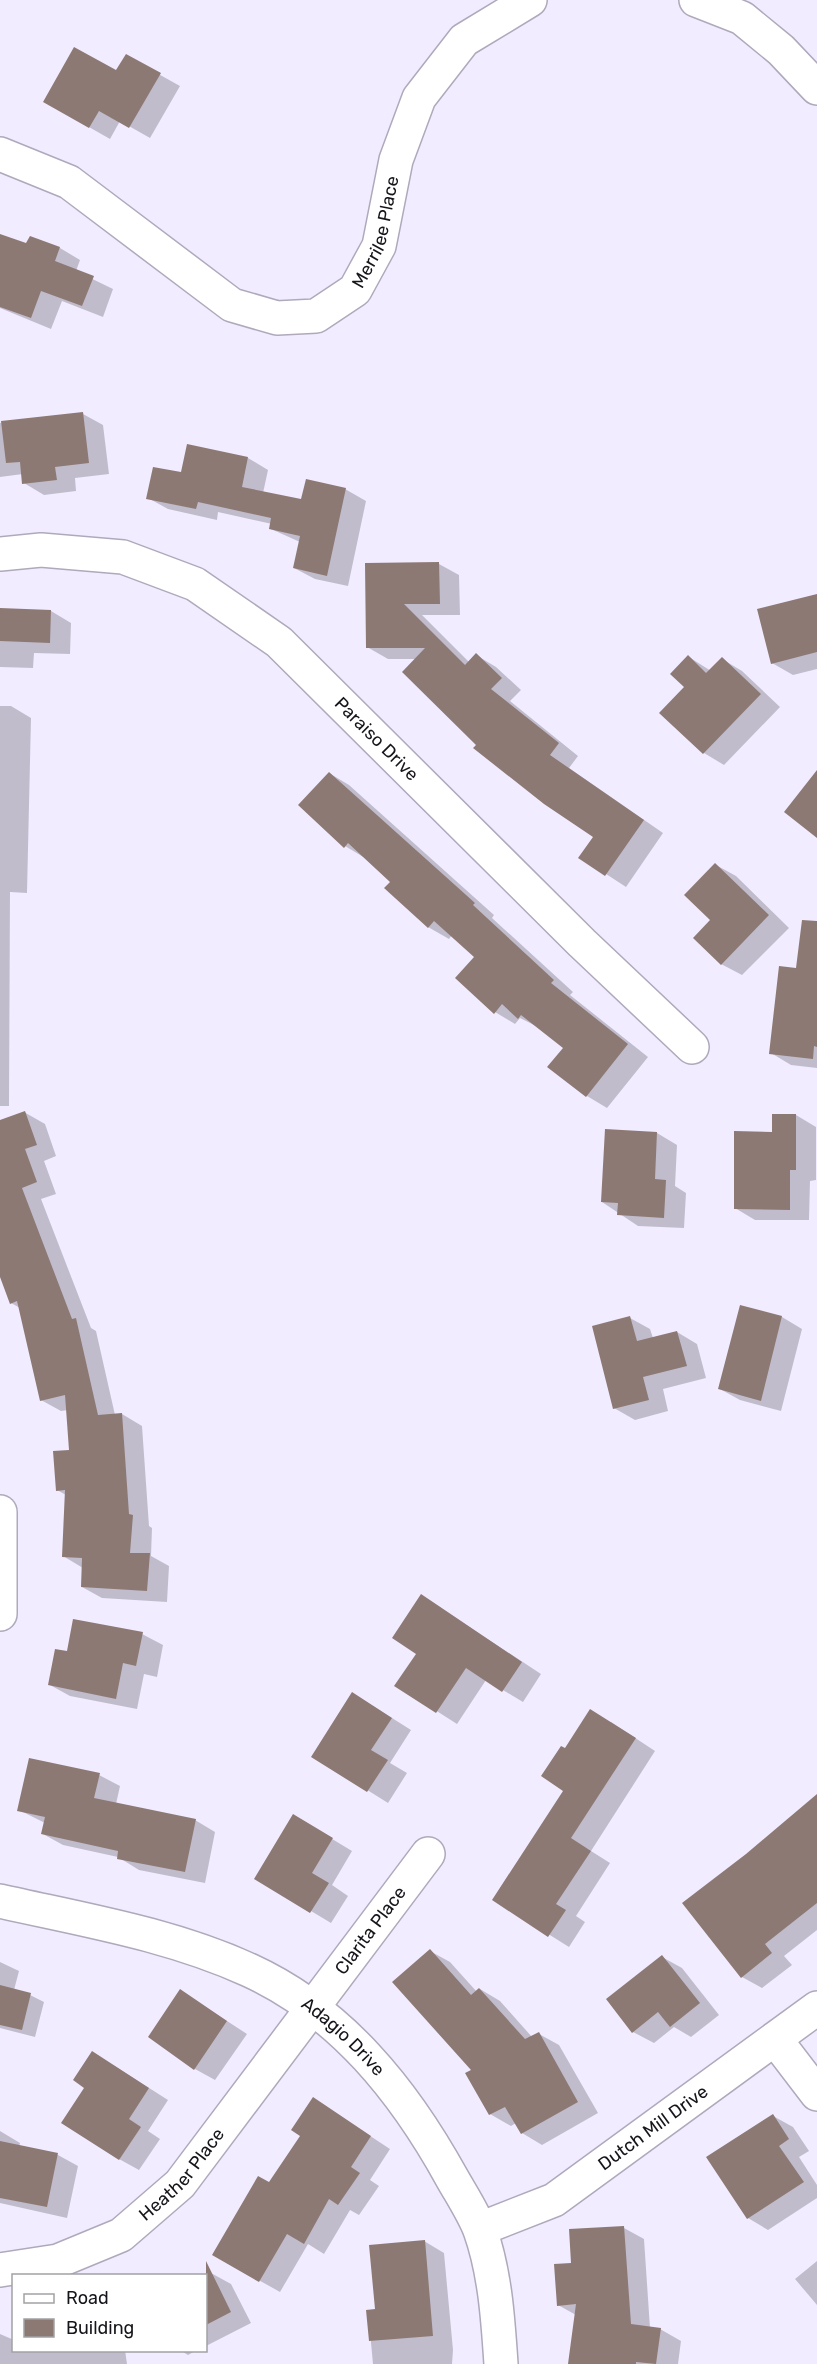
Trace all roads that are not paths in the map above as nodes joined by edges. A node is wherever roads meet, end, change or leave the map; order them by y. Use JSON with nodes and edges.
{"nodes":[{"id":1,"x":530,"y":0,"type":"edge"},
{"id":2,"x":696,"y":0,"type":"edge"},
{"id":3,"x":817,"y":88,"type":"edge"},
{"id":4,"x":0,"y":154,"type":"edge"},
{"id":5,"x":0,"y":554,"type":"edge"},
{"id":6,"x":692,"y":1047,"type":"dead end"},
{"id":7,"x":0,"y":1512,"type":"edge"},
{"id":8,"x":0,"y":1614,"type":"edge"},
{"id":9,"x":428,"y":1854,"type":"dead end"},
{"id":10,"x":0,"y":1901,"type":"edge"},
{"id":11,"x":314,"y":2006,"type":"junction"},
{"id":12,"x":817,"y":2008,"type":"edge"},
{"id":13,"x":775,"y":2039,"type":"junction"},
{"id":14,"x":817,"y":2094,"type":"edge"},
{"id":15,"x":480,"y":2229,"type":"junction"},
{"id":16,"x":0,"y":2270,"type":"edge"},
{"id":17,"x":501,"y":2364,"type":"edge"}],
"edges":[{"from":1,"to":4,"type":"street","name":"Merrilee Place"},
{"from":2,"to":3,"type":"street"},
{"from":5,"to":6,"type":"street","name":"Paraiso Drive"},
{"from":7,"to":8,"type":"street"},
{"from":9,"to":11,"type":"street","name":"Clarita Place"},
{"from":10,"to":11,"type":"street","name":"Adagio Drive"},
{"from":11,"to":15,"type":"street","name":"Adagio Drive"},
{"from":11,"to":16,"type":"street","name":"Heather Place"},
{"from":12,"to":13,"type":"street","name":"Dutch Mill Drive"},
{"from":13,"to":14,"type":"street"},
{"from":13,"to":15,"type":"street","name":"Dutch Mill Drive"},
{"from":15,"to":17,"type":"street","name":"Adagio Drive"}]}
